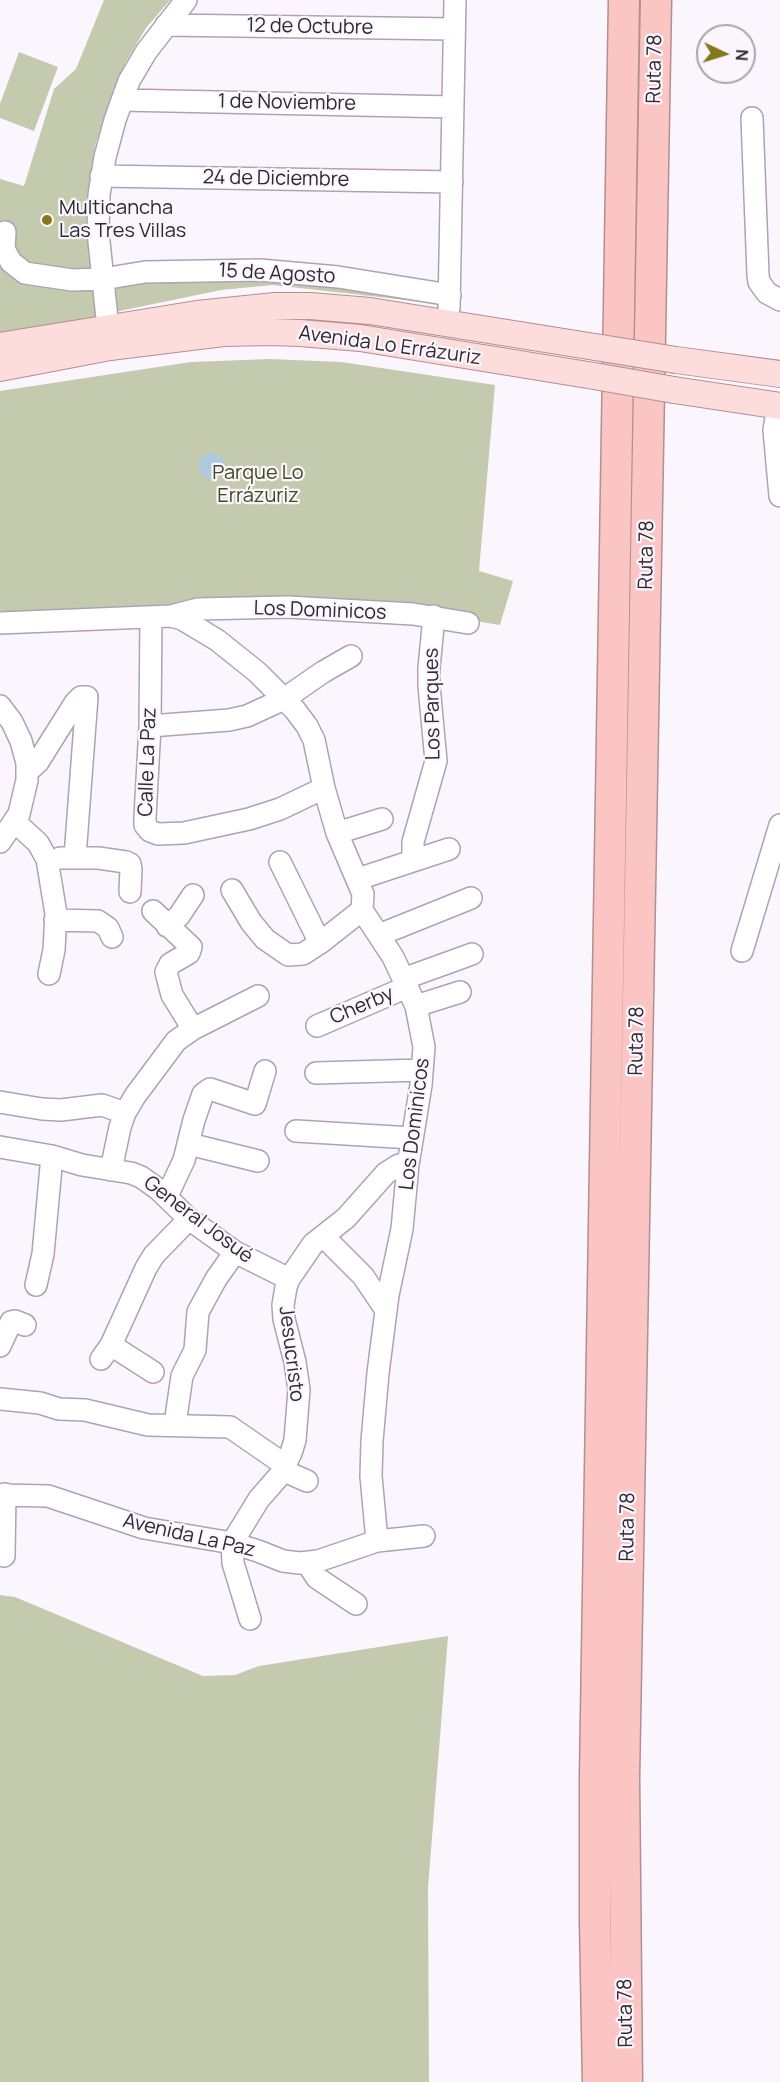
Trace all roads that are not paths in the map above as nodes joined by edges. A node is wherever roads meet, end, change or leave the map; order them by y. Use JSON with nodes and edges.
{"nodes":[{"id":1,"x":186,"y":0,"type":"edge"},
{"id":2,"x":455,"y":0,"type":"edge"},
{"id":3,"x":624,"y":0,"type":"edge"},
{"id":4,"x":656,"y":0,"type":"edge"},
{"id":5,"x":166,"y":25,"type":"junction"},
{"id":6,"x":454,"y":29,"type":"junction"},
{"id":7,"x":122,"y":100,"type":"junction"},
{"id":8,"x":453,"y":107,"type":"junction"},
{"id":9,"x":752,"y":118,"type":"dead end"},
{"id":10,"x":101,"y":176,"type":"junction"},
{"id":11,"x":452,"y":182,"type":"junction"},
{"id":12,"x":5,"y":232,"type":"dead end"},
{"id":13,"x":103,"y":279,"type":"junction"},
{"id":14,"x":450,"y":295,"type":"junction"},
{"id":15,"x":780,"y":300,"type":"edge"},
{"id":16,"x":449,"y":323,"type":"junction"},
{"id":17,"x":108,"y":328,"type":"junction"},
{"id":18,"x":0,"y":346,"type":"edge"},
{"id":19,"x":0,"y":368,"type":"edge"},
{"id":20,"x":780,"y":374,"type":"edge"},
{"id":21,"x":779,"y":406,"type":"edge"},
{"id":22,"x":778,"y":471,"type":"edge"},
{"id":23,"x":780,"y":496,"type":"edge"},
{"id":24,"x":161,"y":616,"type":"junction"},
{"id":25,"x":434,"y":616,"type":"junction"},
{"id":26,"x":468,"y":623,"type":"dead end"},
{"id":27,"x":0,"y":624,"type":"edge"},
{"id":28,"x":351,"y":656,"type":"dead end"},
{"id":29,"x":284,"y":699,"type":"junction"},
{"id":30,"x":0,"y":706,"type":"edge"},
{"id":31,"x":150,"y":726,"type":"junction"},
{"id":32,"x":27,"y":772,"type":"junction"},
{"id":33,"x":324,"y":788,"type":"junction"},
{"id":34,"x":382,"y":819,"type":"dead end"},
{"id":35,"x":780,"y":825,"type":"edge"},
{"id":36,"x":6,"y":830,"type":"edge"},
{"id":37,"x":337,"y":833,"type":"junction"},
{"id":38,"x":449,"y":849,"type":"dead end"},
{"id":39,"x":75,"y":857,"type":"junction"},
{"id":40,"x":47,"y":859,"type":"junction"},
{"id":41,"x":413,"y":860,"type":"junction"},
{"id":42,"x":280,"y":862,"type":"dead end"},
{"id":43,"x":358,"y":879,"type":"junction"},
{"id":44,"x":232,"y":890,"type":"dead end"},
{"id":45,"x":129,"y":892,"type":"dead end"},
{"id":46,"x":193,"y":895,"type":"dead end"},
{"id":47,"x":471,"y":898,"type":"dead end"},
{"id":48,"x":362,"y":910,"type":"junction"},
{"id":49,"x":153,"y":911,"type":"dead end"},
{"id":50,"x":55,"y":920,"type":"junction"},
{"id":51,"x":167,"y":926,"type":"junction"},
{"id":52,"x":380,"y":935,"type":"junction"},
{"id":53,"x":112,"y":937,"type":"dead end"},
{"id":54,"x":320,"y":943,"type":"junction"},
{"id":55,"x":742,"y":951,"type":"dead end"},
{"id":56,"x":472,"y":954,"type":"dead end"},
{"id":57,"x":49,"y":974,"type":"dead end"},
{"id":58,"x":409,"y":990,"type":"junction"},
{"id":59,"x":460,"y":992,"type":"dead end"},
{"id":60,"x":258,"y":996,"type":"dead end"},
{"id":61,"x":317,"y":1026,"type":"dead end"},
{"id":62,"x":194,"y":1029,"type":"junction"},
{"id":63,"x":422,"y":1070,"type":"junction"},
{"id":64,"x":265,"y":1071,"type":"dead end"},
{"id":65,"x":316,"y":1073,"type":"dead end"},
{"id":66,"x":0,"y":1102,"type":"edge"},
{"id":67,"x":125,"y":1113,"type":"junction"},
{"id":68,"x":296,"y":1131,"type":"dead end"},
{"id":69,"x":412,"y":1138,"type":"junction"},
{"id":70,"x":189,"y":1144,"type":"junction"},
{"id":71,"x":0,"y":1147,"type":"edge"},
{"id":72,"x":52,"y":1156,"type":"junction"},
{"id":73,"x":258,"y":1161,"type":"dead end"},
{"id":74,"x":408,"y":1165,"type":"junction"},
{"id":75,"x":111,"y":1170,"type":"junction"},
{"id":76,"x":167,"y":1196,"type":"junction"},
{"id":77,"x":189,"y":1219,"type":"junction"},
{"id":78,"x":323,"y":1236,"type":"junction"},
{"id":79,"x":235,"y":1252,"type":"junction"},
{"id":80,"x":289,"y":1279,"type":"junction"},
{"id":81,"x":36,"y":1285,"type":"dead end"},
{"id":82,"x":386,"y":1310,"type":"junction"},
{"id":83,"x":25,"y":1325,"type":"dead end"},
{"id":84,"x":0,"y":1346,"type":"edge"},
{"id":85,"x":153,"y":1372,"type":"dead end"},
{"id":86,"x":0,"y":1399,"type":"edge"},
{"id":87,"x":175,"y":1424,"type":"junction"},
{"id":88,"x":283,"y":1467,"type":"junction"},
{"id":89,"x":307,"y":1481,"type":"dead end"},
{"id":90,"x":3,"y":1494,"type":"edge"},
{"id":91,"x":424,"y":1536,"type":"dead end"},
{"id":92,"x":378,"y":1542,"type":"junction"},
{"id":93,"x":232,"y":1543,"type":"junction"},
{"id":94,"x":4,"y":1556,"type":"dead end"},
{"id":95,"x":307,"y":1563,"type":"junction"},
{"id":96,"x":356,"y":1604,"type":"dead end"},
{"id":97,"x":250,"y":1619,"type":"dead end"},
{"id":98,"x":598,"y":2082,"type":"edge"},
{"id":99,"x":627,"y":2082,"type":"edge"}],
"edges":[{"from":1,"to":5,"type":"street"},
{"from":2,"to":6,"type":"street"},
{"from":3,"to":98,"type":"highway","name":"Ruta 78"},
{"from":4,"to":99,"type":"highway","name":"Ruta 78"},
{"from":5,"to":6,"type":"street","name":"12 de Octubre"},
{"from":5,"to":7,"type":"street"},
{"from":6,"to":8,"type":"street"},
{"from":7,"to":8,"type":"street","name":"1 de Noviembre"},
{"from":7,"to":10,"type":"street"},
{"from":8,"to":11,"type":"street"},
{"from":9,"to":15,"type":"street"},
{"from":10,"to":11,"type":"street","name":"24 de Diciembre"},
{"from":10,"to":13,"type":"street"},
{"from":11,"to":14,"type":"street"},
{"from":12,"to":13,"type":"street","name":"15 de Agosto"},
{"from":13,"to":14,"type":"street","name":"15 de Agosto"},
{"from":13,"to":17,"type":"street"},
{"from":14,"to":16,"type":"street"},
{"from":16,"to":17,"type":"main road","name":"Avenida Lo Errázuriz"},
{"from":16,"to":20,"type":"main road","name":"Avenida Lo Errázuriz","bridge":true},
{"from":17,"to":18,"type":"main road","name":"Avenida Lo Errázuriz"},
{"from":19,"to":21,"type":"main road","name":"Avenida Lo Errázuriz","bridge":true},
{"from":21,"to":22,"type":"street"},
{"from":22,"to":23,"type":"street"},
{"from":24,"to":25,"type":"street","name":"Los Dominicos"},
{"from":24,"to":27,"type":"street","name":"Los Dominicos"},
{"from":24,"to":29,"type":"street","name":"Los Dominicos"},
{"from":24,"to":31,"type":"street","name":"Calle La Paz"},
{"from":25,"to":26,"type":"street","name":"Los Dominicos"},
{"from":25,"to":41,"type":"street","name":"Los Parques"},
{"from":28,"to":29,"type":"street"},
{"from":29,"to":31,"type":"street"},
{"from":29,"to":33,"type":"street","name":"Los Dominicos"},
{"from":30,"to":32,"type":"street"},
{"from":31,"to":33,"type":"street","name":"Calle La Paz"},
{"from":32,"to":36,"type":"street"},
{"from":32,"to":39,"type":"street"},
{"from":33,"to":37,"type":"street","name":"Los Dominicos"},
{"from":34,"to":37,"type":"street"},
{"from":35,"to":55,"type":"street"},
{"from":36,"to":40,"type":"street"},
{"from":37,"to":43,"type":"street","name":"Los Dominicos"},
{"from":38,"to":41,"type":"street"},
{"from":39,"to":40,"type":"street"},
{"from":39,"to":45,"type":"street"},
{"from":40,"to":50,"type":"street"},
{"from":41,"to":43,"type":"street"},
{"from":42,"to":54,"type":"street"},
{"from":43,"to":48,"type":"street","name":"Los Dominicos"},
{"from":44,"to":54,"type":"street"},
{"from":46,"to":51,"type":"street"},
{"from":47,"to":52,"type":"street"},
{"from":48,"to":52,"type":"street","name":"Los Dominicos"},
{"from":48,"to":54,"type":"street"},
{"from":49,"to":51,"type":"street"},
{"from":50,"to":53,"type":"street"},
{"from":50,"to":57,"type":"street"},
{"from":51,"to":62,"type":"street"},
{"from":52,"to":58,"type":"street","name":"Los Dominicos"},
{"from":56,"to":58,"type":"street"},
{"from":58,"to":59,"type":"street"},
{"from":58,"to":61,"type":"street","name":"Cherby"},
{"from":58,"to":63,"type":"street","name":"Los Dominicos"},
{"from":60,"to":62,"type":"street"},
{"from":62,"to":67,"type":"street"},
{"from":63,"to":65,"type":"street"},
{"from":63,"to":69,"type":"street","name":"Los Dominicos"},
{"from":64,"to":70,"type":"street"},
{"from":66,"to":67,"type":"street"},
{"from":67,"to":75,"type":"street"},
{"from":68,"to":69,"type":"street"},
{"from":69,"to":74,"type":"street","name":"Los Dominicos"},
{"from":70,"to":73,"type":"street"},
{"from":70,"to":76,"type":"street"},
{"from":71,"to":72,"type":"street","name":"General Josué"},
{"from":72,"to":75,"type":"street","name":"General Josué"},
{"from":72,"to":81,"type":"street"},
{"from":74,"to":78,"type":"street","name":"Jesucristo"},
{"from":74,"to":82,"type":"street","name":"Los Dominicos"},
{"from":75,"to":76,"type":"street","name":"General Josué"},
{"from":76,"to":77,"type":"street","name":"General Josué"},
{"from":77,"to":79,"type":"street","name":"General Josué"},
{"from":77,"to":85,"type":"street"},
{"from":78,"to":80,"type":"street","name":"Jesucristo"},
{"from":78,"to":82,"type":"street"},
{"from":79,"to":80,"type":"street","name":"General Josué"},
{"from":79,"to":87,"type":"street"},
{"from":80,"to":88,"type":"street","name":"Jesucristo"},
{"from":82,"to":92,"type":"street","name":"Los Dominicos"},
{"from":83,"to":84,"type":"street"},
{"from":86,"to":87,"type":"street"},
{"from":87,"to":88,"type":"street"},
{"from":88,"to":89,"type":"street"},
{"from":88,"to":93,"type":"street","name":"Jesucristo"},
{"from":90,"to":93,"type":"street","name":"Avenida La Paz"},
{"from":90,"to":94,"type":"street"},
{"from":91,"to":92,"type":"street","name":"Avenida La Paz"},
{"from":92,"to":95,"type":"street","name":"Avenida La Paz"},
{"from":93,"to":95,"type":"street","name":"Avenida La Paz"},
{"from":93,"to":97,"type":"street"},
{"from":95,"to":96,"type":"street"}]}
